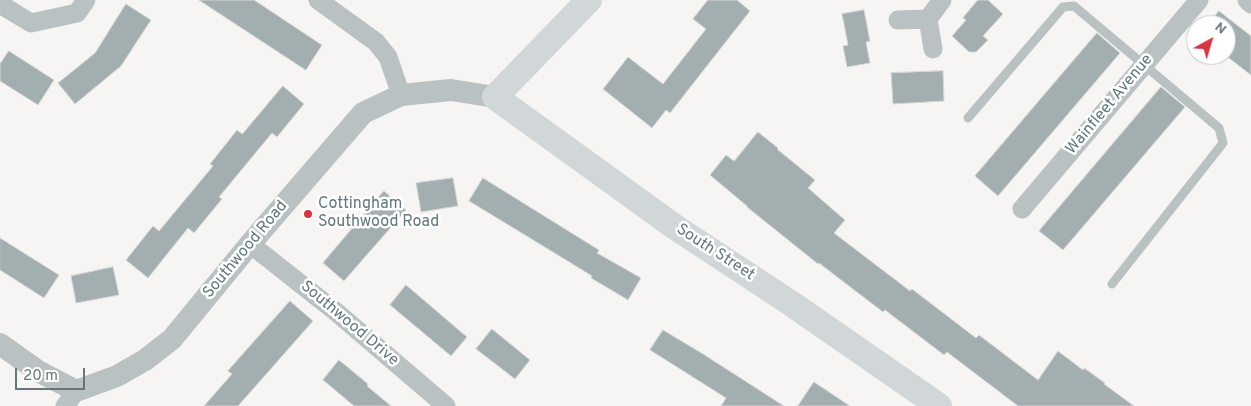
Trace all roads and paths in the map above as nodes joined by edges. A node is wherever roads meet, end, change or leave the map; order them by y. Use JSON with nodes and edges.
{"nodes":[{"id":1,"x":86,"y":0,"type":"edge"},
{"id":2,"x":318,"y":0,"type":"edge"},
{"id":3,"x":589,"y":0,"type":"edge"},
{"id":4,"x":942,"y":0,"type":"edge"},
{"id":5,"x":1199,"y":0,"type":"edge"},
{"id":6,"x":1247,"y":0,"type":"edge"},
{"id":7,"x":0,"y":4,"type":"edge"},
{"id":8,"x":1251,"y":4,"type":"edge"},
{"id":9,"x":928,"y":19,"type":"junction"},
{"id":10,"x":898,"y":20,"type":"dead end"},
{"id":11,"x":934,"y":49,"type":"dead end"},
{"id":12,"x":1144,"y":65,"type":"junction"},
{"id":13,"x":401,"y":95,"type":"junction"},
{"id":14,"x":495,"y":97,"type":"junction"},
{"id":15,"x":968,"y":118,"type":"dead end"},
{"id":16,"x":1022,"y":209,"type":"dead end"},
{"id":17,"x":250,"y":244,"type":"junction"},
{"id":18,"x":1112,"y":284,"type":"dead end"},
{"id":19,"x":0,"y":344,"type":"edge"},
{"id":20,"x":70,"y":399,"type":"edge"},
{"id":21,"x":446,"y":406,"type":"edge"},
{"id":22,"x":939,"y":406,"type":"edge"}],
"edges":[{"from":1,"to":7,"type":"street"},
{"from":2,"to":13,"type":"street"},
{"from":3,"to":14,"type":"main road"},
{"from":4,"to":9,"type":"street"},
{"from":5,"to":12,"type":"street","name":"Wainfleet Avenue"},
{"from":6,"to":8,"type":"street"},
{"from":9,"to":10,"type":"street"},
{"from":9,"to":11,"type":"street"},
{"from":12,"to":15,"type":"lane"},
{"from":12,"to":16,"type":"street","name":"Wainfleet Avenue"},
{"from":12,"to":18,"type":"lane"},
{"from":13,"to":14,"type":"street","name":"Southwood Road"},
{"from":13,"to":17,"type":"street","name":"Southwood Road"},
{"from":14,"to":22,"type":"main road","name":"South Street"},
{"from":17,"to":20,"type":"street","name":"Southwood Road"},
{"from":17,"to":21,"type":"street","name":"Southwood Drive"},
{"from":19,"to":20,"type":"street","name":"Southwood Road"}]}
